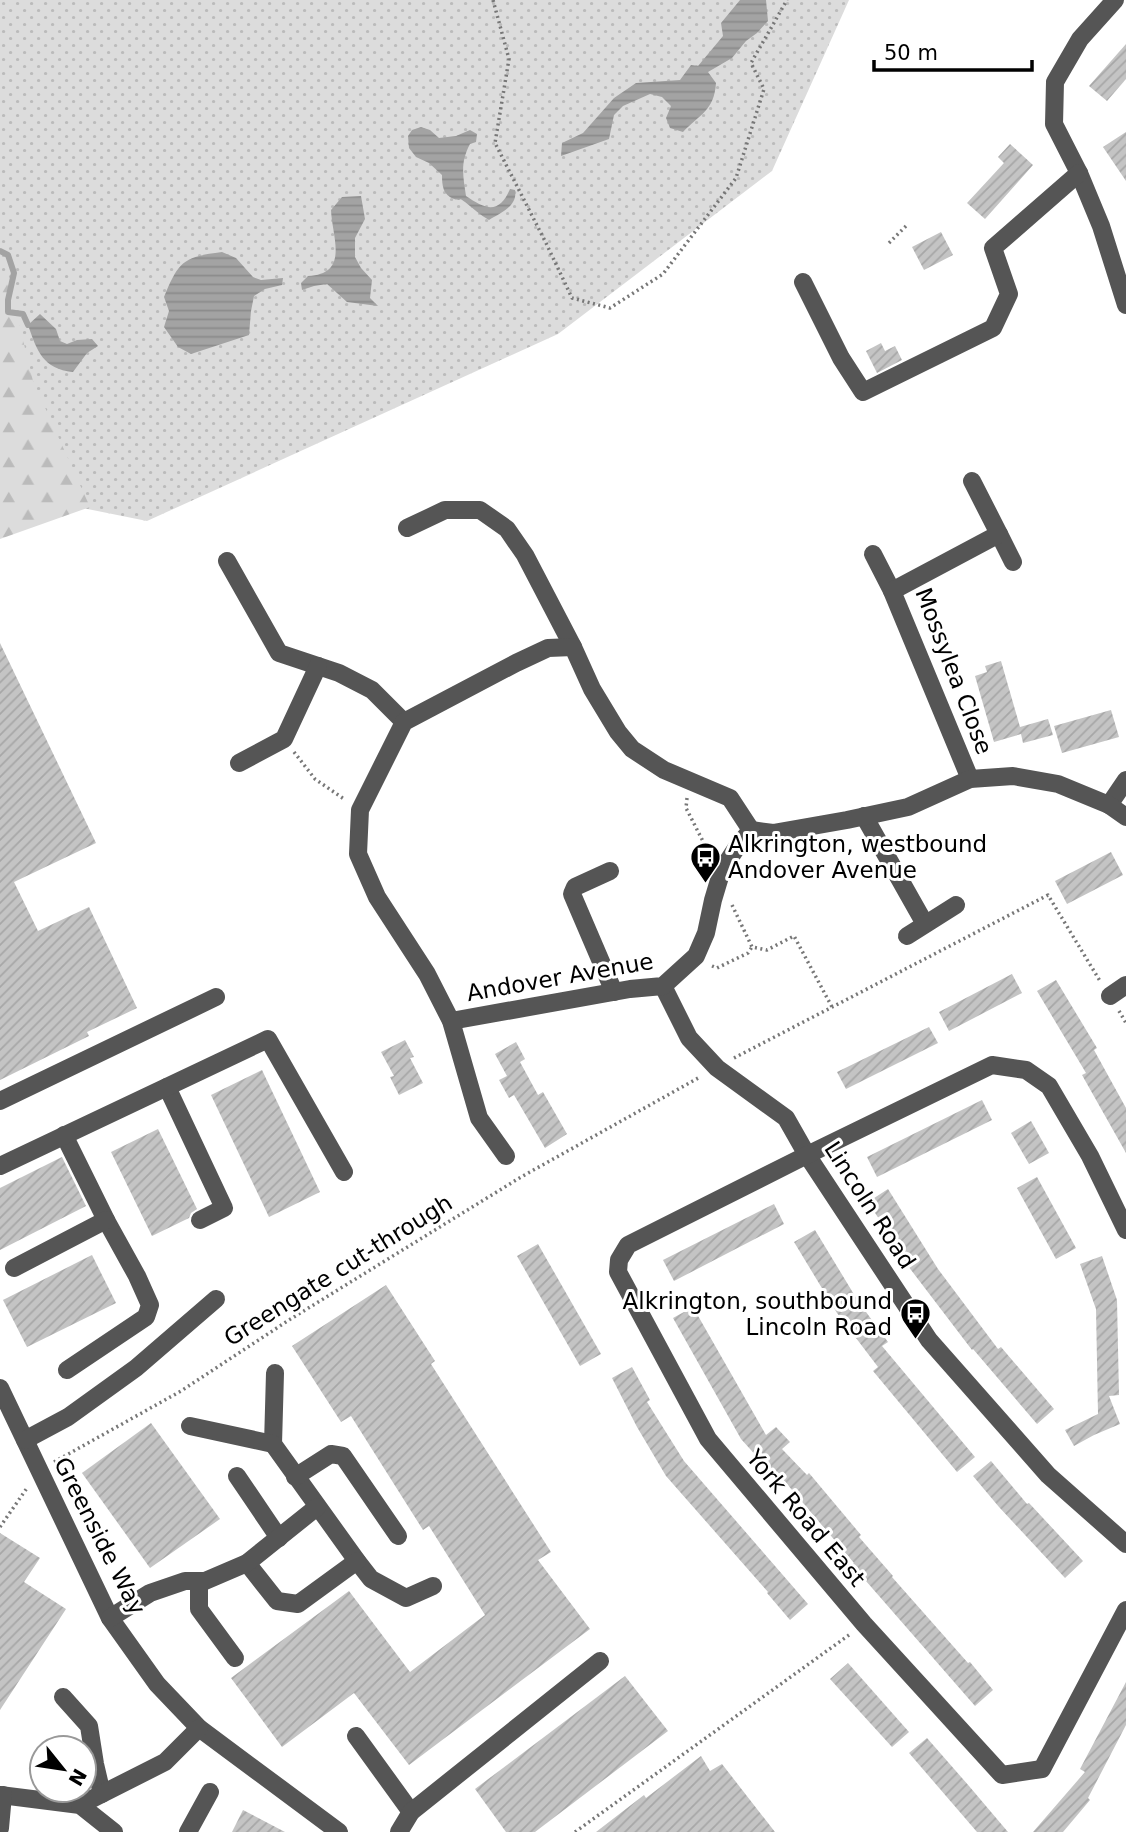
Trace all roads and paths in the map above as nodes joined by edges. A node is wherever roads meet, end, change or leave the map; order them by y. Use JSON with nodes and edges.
{"nodes":[{"id":1,"x":493,"y":0,"type":"edge"},
{"id":2,"x":787,"y":0,"type":"edge"},
{"id":3,"x":1115,"y":0,"type":"edge"},
{"id":4,"x":1079,"y":173,"type":"junction"},
{"id":5,"x":908,"y":224,"type":"dead end"},
{"id":6,"x":889,"y":243,"type":"dead end"},
{"id":7,"x":803,"y":282,"type":"dead end"},
{"id":8,"x":1126,"y":305,"type":"edge"},
{"id":9,"x":972,"y":481,"type":"dead end"},
{"id":10,"x":407,"y":528,"type":"dead end"},
{"id":11,"x":999,"y":534,"type":"junction"},
{"id":12,"x":873,"y":554,"type":"dead end"},
{"id":13,"x":227,"y":561,"type":"dead end"},
{"id":14,"x":1013,"y":562,"type":"dead end"},
{"id":15,"x":892,"y":591,"type":"junction"},
{"id":16,"x":573,"y":647,"type":"junction"},
{"id":17,"x":318,"y":666,"type":"junction"},
{"id":18,"x":404,"y":722,"type":"junction"},
{"id":19,"x":284,"y":739,"type":"junction"},
{"id":20,"x":239,"y":763,"type":"dead end"},
{"id":21,"x":688,"y":779,"type":"junction"},
{"id":22,"x":970,"y":779,"type":"junction"},
{"id":23,"x":1126,"y":780,"type":"edge"},
{"id":24,"x":1109,"y":804,"type":"junction"},
{"id":25,"x":360,"y":810,"type":"junction"},
{"id":26,"x":864,"y":816,"type":"junction"},
{"id":27,"x":1126,"y":817,"type":"edge"},
{"id":28,"x":751,"y":830,"type":"junction"},
{"id":29,"x":722,"y":870,"type":"junction"},
{"id":30,"x":610,"y":872,"type":"dead end"},
{"id":31,"x":713,"y":900,"type":"junction"},
{"id":32,"x":956,"y":905,"type":"dead end"},
{"id":33,"x":925,"y":924,"type":"junction"},
{"id":34,"x":907,"y":936,"type":"dead end"},
{"id":35,"x":752,"y":947,"type":"junction"},
{"id":36,"x":696,"y":956,"type":"junction"},
{"id":37,"x":1126,"y":985,"type":"edge"},
{"id":38,"x":663,"y":986,"type":"junction"},
{"id":39,"x":614,"y":992,"type":"junction"},
{"id":40,"x":1110,"y":996,"type":"junction"},
{"id":41,"x":216,"y":997,"type":"dead end"},
{"id":42,"x":832,"y":1007,"type":"junction"},
{"id":43,"x":451,"y":1021,"type":"junction"},
{"id":44,"x":1126,"y":1023,"type":"edge"},
{"id":45,"x":717,"y":1068,"type":"junction"},
{"id":46,"x":167,"y":1087,"type":"junction"},
{"id":47,"x":0,"y":1101,"type":"edge"},
{"id":48,"x":64,"y":1135,"type":"junction"},
{"id":49,"x":807,"y":1155,"type":"junction"},
{"id":50,"x":506,"y":1156,"type":"dead end"},
{"id":51,"x":0,"y":1166,"type":"edge"},
{"id":52,"x":344,"y":1171,"type":"dead end"},
{"id":53,"x":106,"y":1220,"type":"junction"},
{"id":54,"x":200,"y":1220,"type":"dead end"},
{"id":55,"x":1126,"y":1230,"type":"edge"},
{"id":56,"x":14,"y":1268,"type":"dead end"},
{"id":57,"x":216,"y":1299,"type":"dead end"},
{"id":58,"x":67,"y":1370,"type":"dead end"},
{"id":59,"x":275,"y":1373,"type":"dead end"},
{"id":60,"x":0,"y":1388,"type":"edge"},
{"id":61,"x":190,"y":1426,"type":"dead end"},
{"id":62,"x":25,"y":1440,"type":"junction"},
{"id":63,"x":273,"y":1444,"type":"junction"},
{"id":64,"x":40,"y":1470,"type":"junction"},
{"id":65,"x":237,"y":1476,"type":"dead end"},
{"id":66,"x":295,"y":1477,"type":"junction"},
{"id":67,"x":317,"y":1507,"type":"junction"},
{"id":68,"x":0,"y":1527,"type":"edge"},
{"id":69,"x":398,"y":1536,"type":"dead end"},
{"id":70,"x":279,"y":1538,"type":"junction"},
{"id":71,"x":1126,"y":1544,"type":"edge"},
{"id":72,"x":357,"y":1561,"type":"junction"},
{"id":73,"x":247,"y":1563,"type":"junction"},
{"id":74,"x":199,"y":1581,"type":"junction"},
{"id":75,"x":433,"y":1586,"type":"dead end"},
{"id":76,"x":1126,"y":1610,"type":"edge"},
{"id":77,"x":110,"y":1618,"type":"junction"},
{"id":78,"x":864,"y":1624,"type":"junction"},
{"id":79,"x":235,"y":1658,"type":"dead end"},
{"id":80,"x":600,"y":1661,"type":"dead end"},
{"id":81,"x":63,"y":1698,"type":"dead end"},
{"id":82,"x":199,"y":1728,"type":"junction"},
{"id":83,"x":356,"y":1737,"type":"dead end"},
{"id":84,"x":210,"y":1792,"type":"dead end"},
{"id":85,"x":102,"y":1794,"type":"junction"},
{"id":86,"x":2,"y":1795,"type":"edge"},
{"id":87,"x":80,"y":1805,"type":"junction"},
{"id":88,"x":411,"y":1812,"type":"junction"},
{"id":89,"x":0,"y":1828,"type":"edge"},
{"id":90,"x":114,"y":1832,"type":"edge"},
{"id":91,"x":188,"y":1832,"type":"edge"},
{"id":92,"x":339,"y":1832,"type":"edge"},
{"id":93,"x":399,"y":1832,"type":"edge"},
{"id":94,"x":575,"y":1832,"type":"edge"}],
"edges":[{"from":1,"to":2,"type":"path"},
{"from":3,"to":4,"type":"street"},
{"from":4,"to":7,"type":"street"},
{"from":4,"to":8,"type":"street"},
{"from":5,"to":6,"type":"path"},
{"from":9,"to":11,"type":"street"},
{"from":10,"to":16,"type":"street"},
{"from":11,"to":14,"type":"street"},
{"from":11,"to":15,"type":"street","name":"Mossylea Close"},
{"from":12,"to":15,"type":"street"},
{"from":13,"to":17,"type":"street"},
{"from":15,"to":22,"type":"street","name":"Mossylea Close"},
{"from":16,"to":18,"type":"street"},
{"from":16,"to":21,"type":"street"},
{"from":17,"to":18,"type":"street"},
{"from":17,"to":19,"type":"street"},
{"from":18,"to":25,"type":"street","name":"Andover Avenue"},
{"from":19,"to":20,"type":"street"},
{"from":19,"to":25,"type":"path"},
{"from":21,"to":28,"type":"street"},
{"from":21,"to":29,"type":"path"},
{"from":22,"to":24,"type":"street"},
{"from":22,"to":26,"type":"street"},
{"from":23,"to":24,"type":"street"},
{"from":24,"to":27,"type":"street"},
{"from":25,"to":43,"type":"street","name":"Andover Avenue"},
{"from":26,"to":28,"type":"street"},
{"from":26,"to":33,"type":"street"},
{"from":28,"to":29,"type":"street","name":"Andover Avenue"},
{"from":29,"to":31,"type":"street","name":"Andover Avenue"},
{"from":30,"to":39,"type":"street"},
{"from":31,"to":35,"type":"path"},
{"from":31,"to":36,"type":"street","name":"Andover Avenue"},
{"from":32,"to":33,"type":"street"},
{"from":33,"to":34,"type":"street"},
{"from":35,"to":36,"type":"path"},
{"from":35,"to":42,"type":"path"},
{"from":36,"to":38,"type":"street","name":"Andover Avenue"},
{"from":37,"to":40,"type":"street"},
{"from":38,"to":39,"type":"street","name":"Andover Avenue"},
{"from":38,"to":45,"type":"street","name":"Lincoln Road"},
{"from":39,"to":43,"type":"street","name":"Andover Avenue"},
{"from":40,"to":42,"type":"path","name":"Greengate cut-through"},
{"from":40,"to":44,"type":"path"},
{"from":41,"to":47,"type":"street"},
{"from":42,"to":45,"type":"path","name":"Greengate cut-through"},
{"from":43,"to":50,"type":"street","name":"Andover Avenue"},
{"from":45,"to":49,"type":"street","name":"Lincoln Road"},
{"from":45,"to":64,"type":"path","name":"Greengate cut-through"},
{"from":46,"to":48,"type":"street"},
{"from":46,"to":52,"type":"street"},
{"from":46,"to":54,"type":"street"},
{"from":48,"to":51,"type":"street"},
{"from":48,"to":53,"type":"street"},
{"from":49,"to":55,"type":"street","name":"York Road East"},
{"from":49,"to":71,"type":"street","name":"Lincoln Road"},
{"from":49,"to":78,"type":"street","name":"York Road East"},
{"from":53,"to":56,"type":"street"},
{"from":53,"to":58,"type":"street"},
{"from":57,"to":62,"type":"street"},
{"from":59,"to":63,"type":"street"},
{"from":60,"to":62,"type":"street","name":"Greenside Way"},
{"from":61,"to":63,"type":"street"},
{"from":62,"to":64,"type":"street","name":"Greenside Way"},
{"from":63,"to":66,"type":"street"},
{"from":64,"to":68,"type":"path","name":"Greengate cut-through"},
{"from":64,"to":77,"type":"street","name":"Greenside Way"},
{"from":65,"to":70,"type":"street"},
{"from":66,"to":67,"type":"street"},
{"from":66,"to":69,"type":"street"},
{"from":67,"to":70,"type":"street"},
{"from":67,"to":72,"type":"street"},
{"from":70,"to":73,"type":"street"},
{"from":72,"to":73,"type":"street"},
{"from":72,"to":75,"type":"street"},
{"from":73,"to":74,"type":"street"},
{"from":74,"to":77,"type":"street"},
{"from":74,"to":79,"type":"street"},
{"from":76,"to":78,"type":"street","name":"York Road East"},
{"from":77,"to":82,"type":"street","name":"Greenside Way"},
{"from":78,"to":94,"type":"path"},
{"from":80,"to":88,"type":"street"},
{"from":81,"to":85,"type":"street"},
{"from":82,"to":85,"type":"street"},
{"from":82,"to":92,"type":"street","name":"Greenside Way"},
{"from":83,"to":88,"type":"street"},
{"from":84,"to":91,"type":"street"},
{"from":85,"to":87,"type":"street"},
{"from":86,"to":87,"type":"street"},
{"from":86,"to":89,"type":"street"},
{"from":87,"to":90,"type":"street"},
{"from":88,"to":93,"type":"street"}]}
